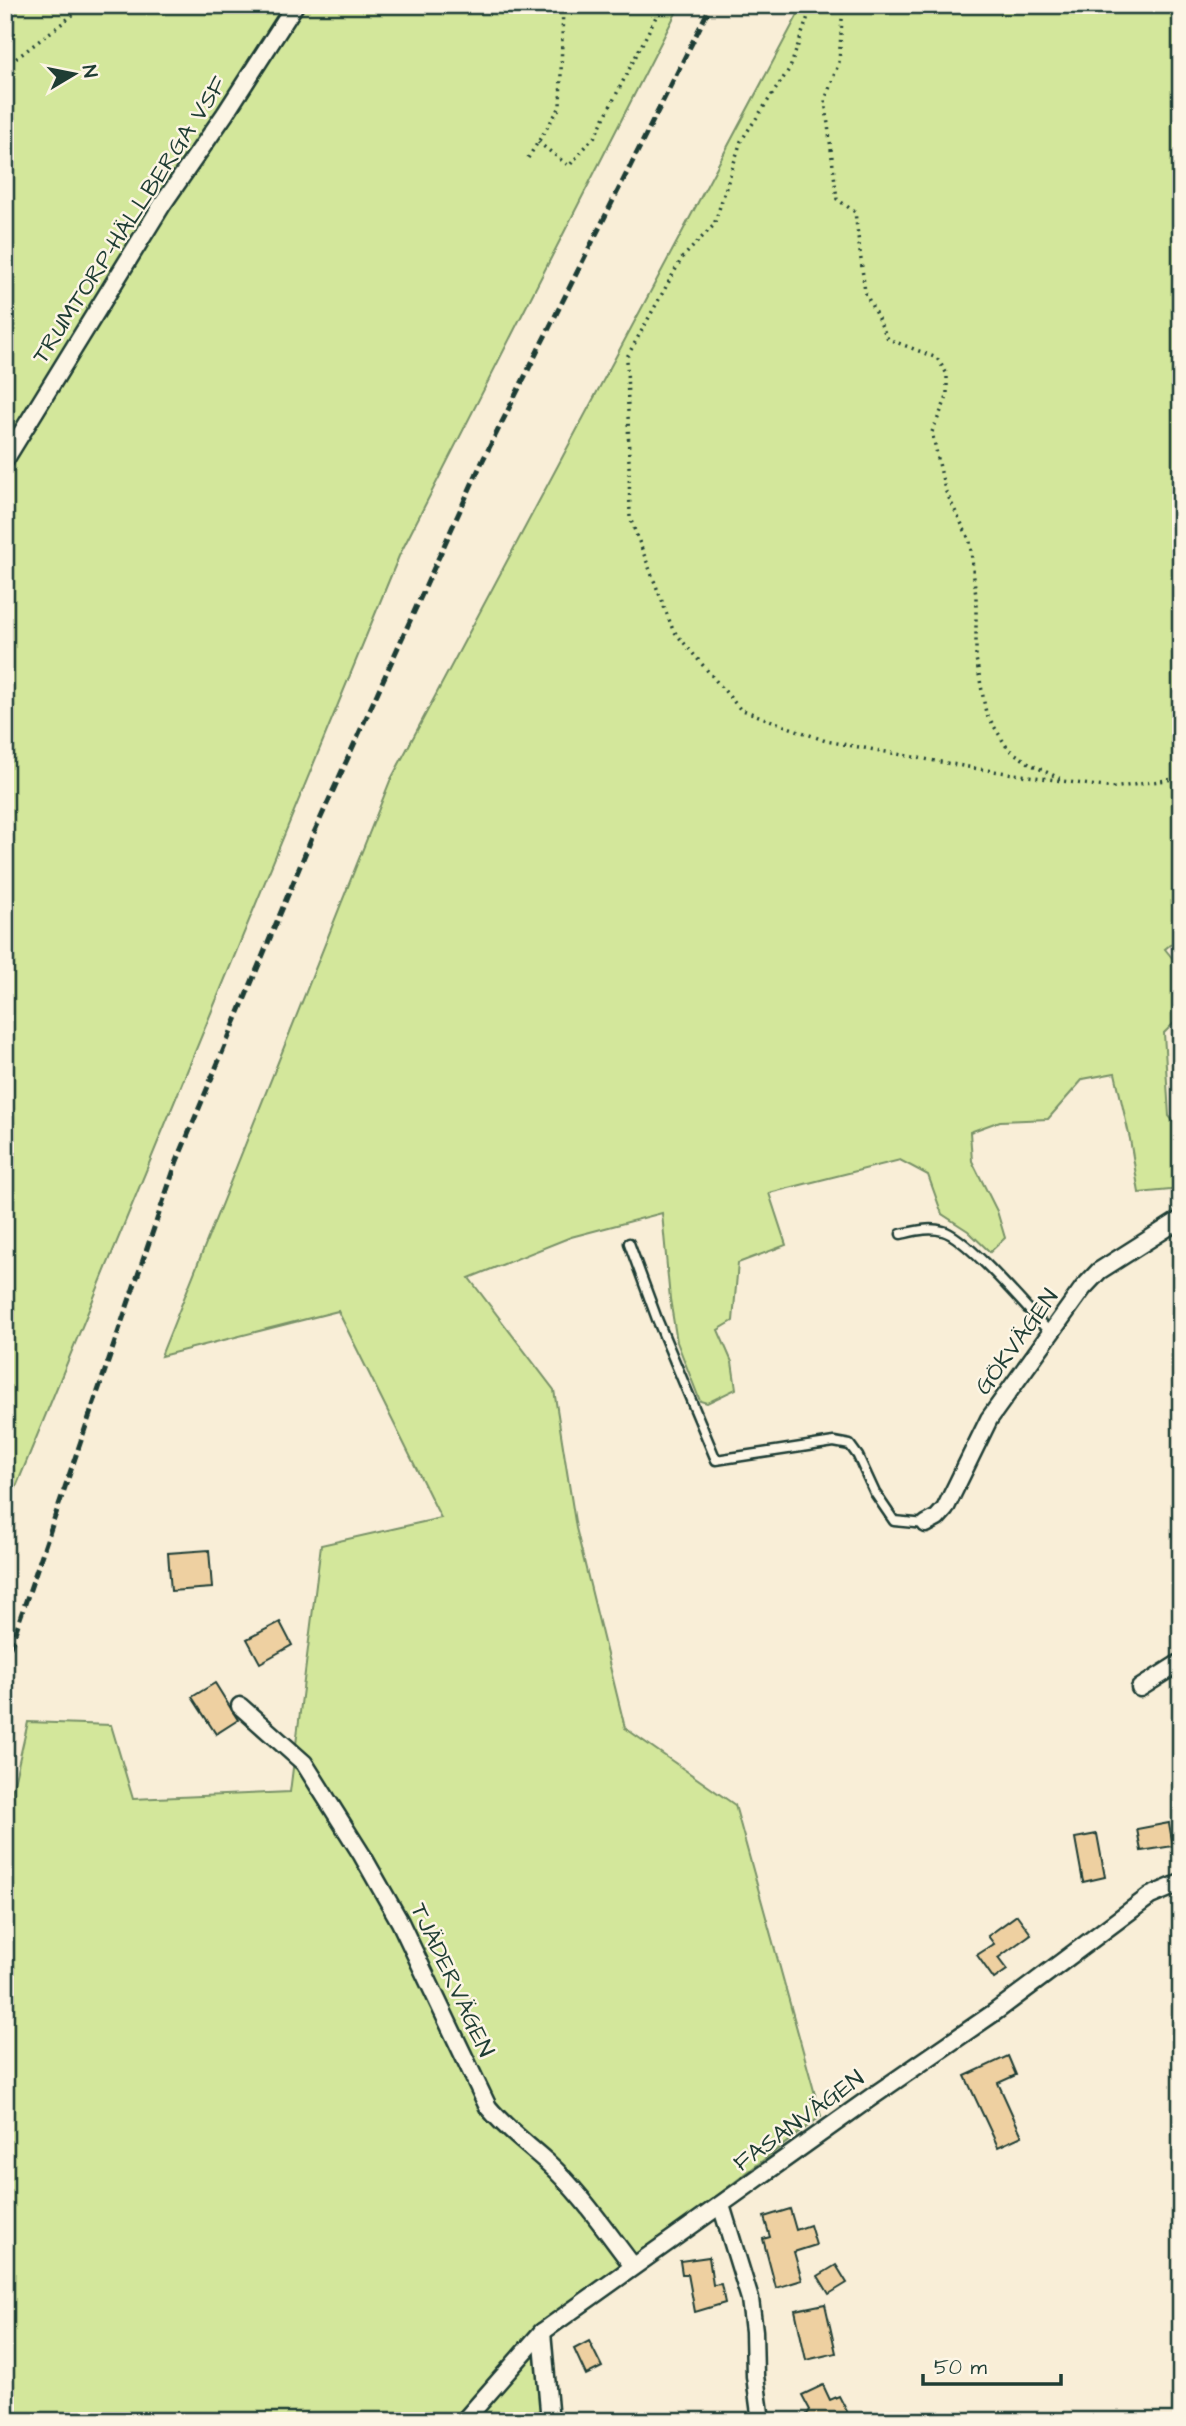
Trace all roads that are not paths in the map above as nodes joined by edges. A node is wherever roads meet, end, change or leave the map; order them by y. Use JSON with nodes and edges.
{"nodes":[{"id":1,"x":295,"y":5,"type":"edge"},
{"id":2,"x":5,"y":460,"type":"edge"},
{"id":3,"x":1181,"y":1219,"type":"edge"},
{"id":4,"x":901,"y":1234,"type":"dead end"},
{"id":5,"x":629,"y":1243,"type":"dead end"},
{"id":6,"x":1052,"y":1335,"type":"junction"},
{"id":7,"x":926,"y":1524,"type":"joint"},
{"id":8,"x":1181,"y":1662,"type":"edge"},
{"id":9,"x":1140,"y":1688,"type":"dead end"},
{"id":10,"x":240,"y":1706,"type":"dead end"},
{"id":11,"x":1181,"y":1883,"type":"edge"},
{"id":12,"x":720,"y":2205,"type":"junction"},
{"id":13,"x":633,"y":2266,"type":"junction"},
{"id":14,"x":542,"y":2332,"type":"junction"},
{"id":15,"x":464,"y":2421,"type":"edge"},
{"id":16,"x":550,"y":2421,"type":"edge"},
{"id":17,"x":761,"y":2421,"type":"edge"}],
"edges":[{"from":1,"to":2,"type":"street","name":"TRUMTORP-HÄLLBERGA VSF"},
{"from":3,"to":6,"type":"street","name":"GÖKVÄGEN"},
{"from":4,"to":6,"type":"lane"},
{"from":5,"to":7,"type":"lane"},
{"from":6,"to":7,"type":"street","name":"GÖKVÄGEN"},
{"from":8,"to":9,"type":"street"},
{"from":10,"to":13,"type":"street","name":"TJÄDERVÄGEN"},
{"from":11,"to":12,"type":"street","name":"FASANVÄGEN"},
{"from":12,"to":13,"type":"street","name":"FASANVÄGEN"},
{"from":12,"to":17,"type":"street"},
{"from":13,"to":14,"type":"street","name":"FASANVÄGEN"},
{"from":14,"to":15,"type":"street","name":"FASANVÄGEN"},
{"from":14,"to":16,"type":"street"}]}
